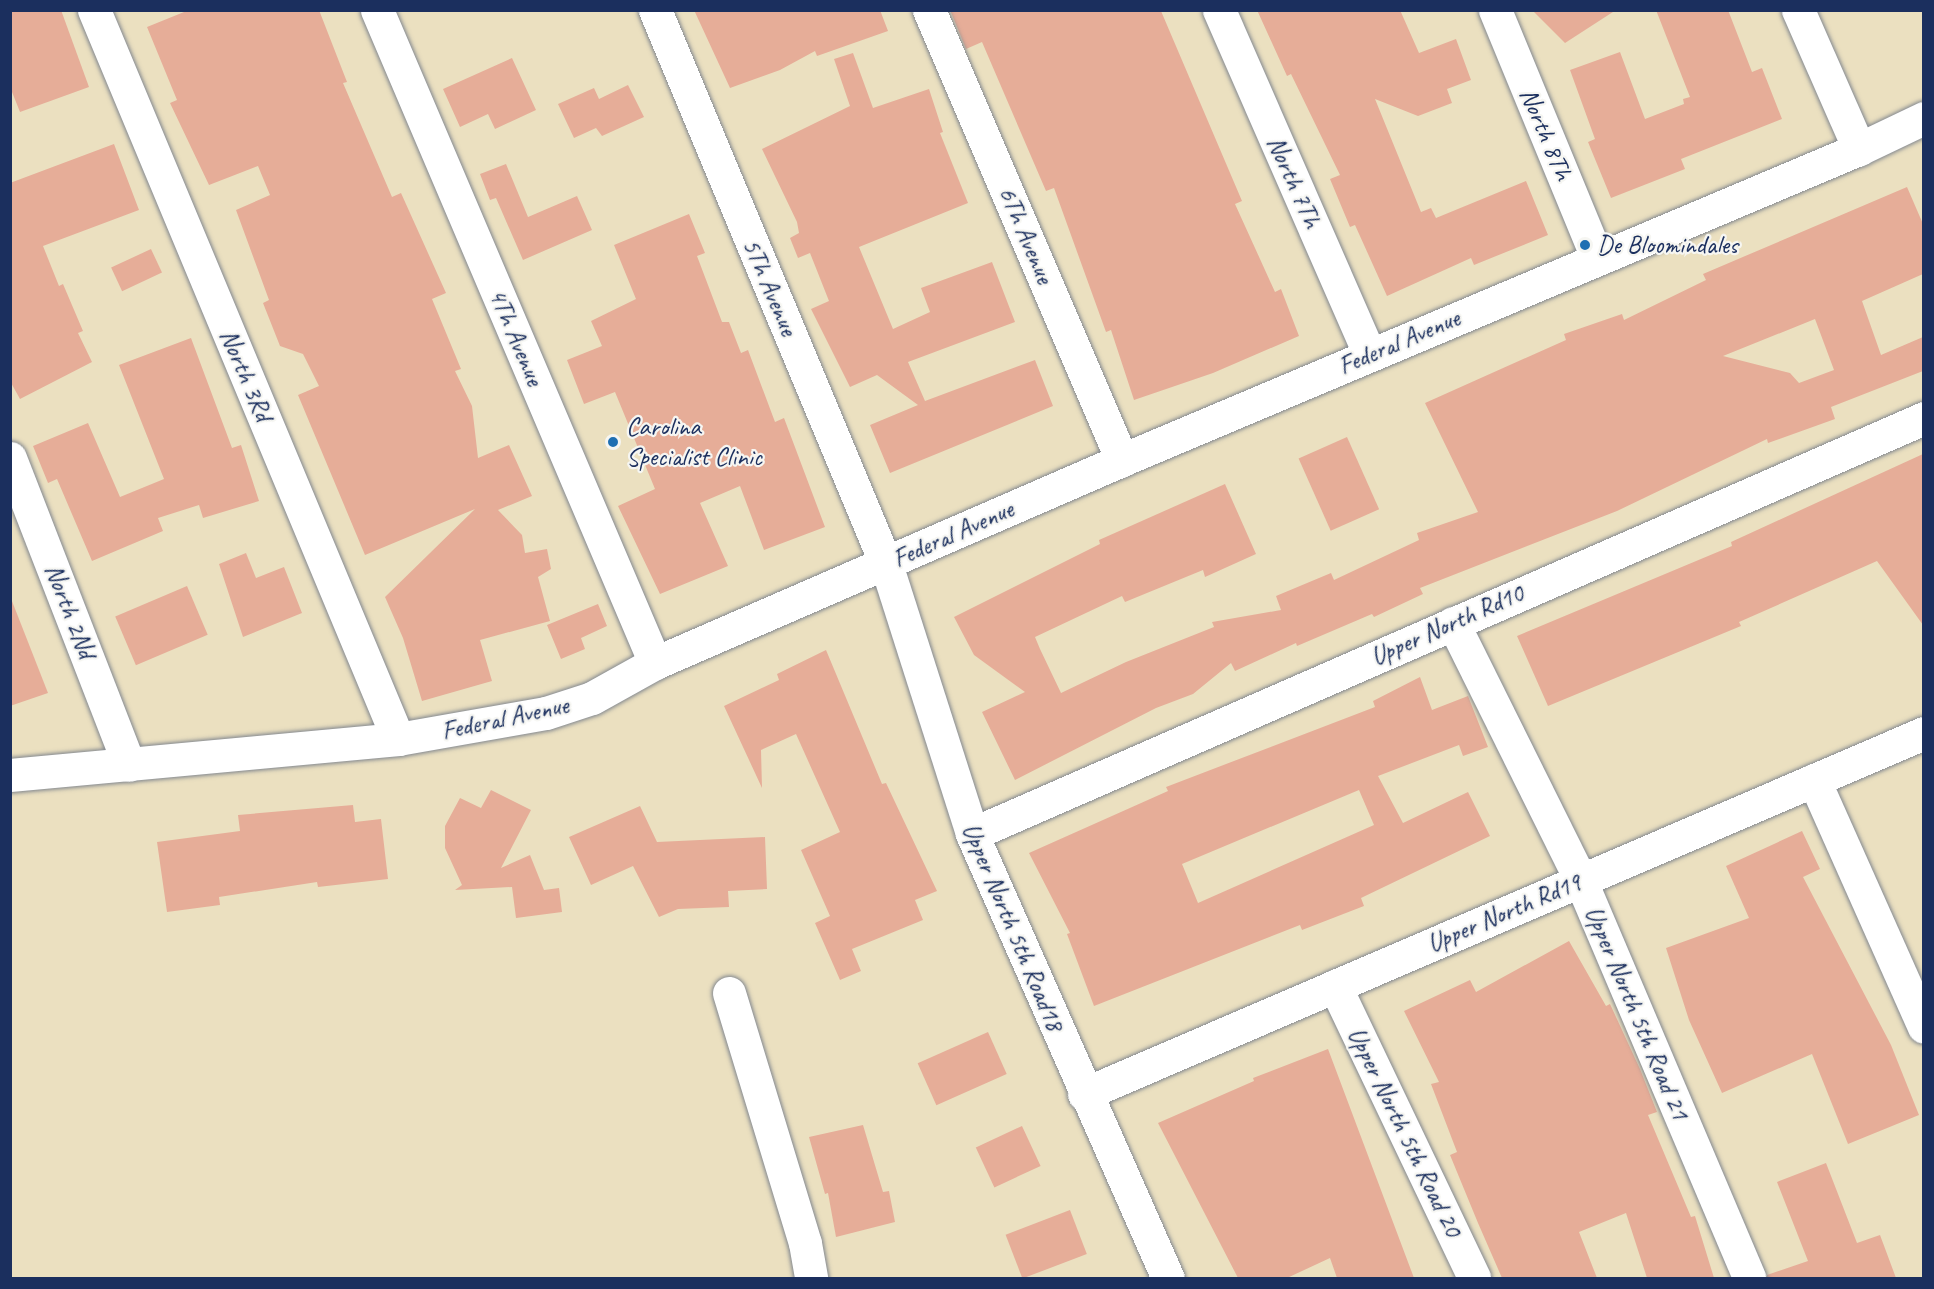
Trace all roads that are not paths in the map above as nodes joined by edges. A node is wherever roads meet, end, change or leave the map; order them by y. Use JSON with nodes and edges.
{"nodes":[{"id":1,"x":94,"y":10,"type":"edge"},
{"id":2,"x":377,"y":10,"type":"edge"},
{"id":3,"x":655,"y":10,"type":"edge"},
{"id":4,"x":929,"y":10,"type":"edge"},
{"id":5,"x":1219,"y":10,"type":"edge"},
{"id":6,"x":1495,"y":10,"type":"edge"},
{"id":7,"x":1798,"y":10,"type":"edge"},
{"id":8,"x":1923,"y":118,"type":"edge"},
{"id":9,"x":1859,"y":150,"type":"junction"},
{"id":10,"x":1597,"y":257,"type":"junction"},
{"id":11,"x":1369,"y":354,"type":"junction"},
{"id":12,"x":1923,"y":418,"type":"edge"},
{"id":13,"x":10,"y":458,"type":"edge"},
{"id":14,"x":1122,"y":460,"type":"junction"},
{"id":15,"x":886,"y":564,"type":"junction"},
{"id":16,"x":1453,"y":623,"type":"junction"},
{"id":17,"x":655,"y":663,"type":"junction"},
{"id":18,"x":1923,"y":733,"type":"edge"},
{"id":19,"x":398,"y":739,"type":"junction"},
{"id":20,"x":129,"y":765,"type":"junction"},
{"id":21,"x":10,"y":776,"type":"edge"},
{"id":22,"x":1814,"y":780,"type":"junction"},
{"id":23,"x":972,"y":834,"type":"junction"},
{"id":24,"x":1580,"y":879,"type":"junction"},
{"id":25,"x":1335,"y":986,"type":"junction"},
{"id":26,"x":729,"y":993,"type":"dead end"},
{"id":27,"x":1923,"y":1027,"type":"edge"},
{"id":28,"x":1084,"y":1094,"type":"junction"},
{"id":29,"x":811,"y":1278,"type":"edge"},
{"id":30,"x":1168,"y":1278,"type":"edge"},
{"id":31,"x":1474,"y":1278,"type":"edge"},
{"id":32,"x":1749,"y":1278,"type":"edge"}],
"edges":[{"from":1,"to":19,"type":"street","name":"North 3Rd"},
{"from":2,"to":17,"type":"street","name":"4Th Avenue"},
{"from":3,"to":15,"type":"street","name":"5Th Avenue"},
{"from":4,"to":14,"type":"street","name":"6Th Avenue"},
{"from":5,"to":11,"type":"street","name":"North 7Th"},
{"from":6,"to":10,"type":"street","name":"North 8Th"},
{"from":7,"to":9,"type":"street"},
{"from":8,"to":9,"type":"street","name":"Federal Avenue"},
{"from":9,"to":10,"type":"street","name":"Federal Avenue"},
{"from":10,"to":11,"type":"street","name":"Federal Avenue"},
{"from":11,"to":14,"type":"street","name":"Federal Avenue"},
{"from":12,"to":16,"type":"street","name":"Upper North Rd10"},
{"from":13,"to":20,"type":"street","name":"North 2Nd"},
{"from":14,"to":15,"type":"street","name":"Federal Avenue"},
{"from":15,"to":17,"type":"street","name":"Federal Avenue"},
{"from":15,"to":23,"type":"street","name":"Upper North 5th Road18"},
{"from":16,"to":23,"type":"street","name":"Upper North Rd10"},
{"from":16,"to":24,"type":"street","name":"Upper North 5th Road 21"},
{"from":17,"to":19,"type":"street","name":"Federal Avenue"},
{"from":18,"to":22,"type":"street","name":"Upper North Rd19"},
{"from":19,"to":20,"type":"street","name":"Federal Avenue"},
{"from":20,"to":21,"type":"street","name":"Federal Avenue"},
{"from":22,"to":24,"type":"street","name":"Upper North Rd19"},
{"from":22,"to":27,"type":"street"},
{"from":23,"to":28,"type":"street","name":"Upper North 5th Road18"},
{"from":24,"to":25,"type":"street","name":"Upper North Rd19"},
{"from":24,"to":32,"type":"street","name":"Upper North 5th Road 21"},
{"from":25,"to":28,"type":"street","name":"Upper North Rd19"},
{"from":25,"to":31,"type":"street","name":"Upper North 5th Road 20"},
{"from":26,"to":29,"type":"street"},
{"from":28,"to":30,"type":"street","name":"Upper North 5th Road18"}]}
